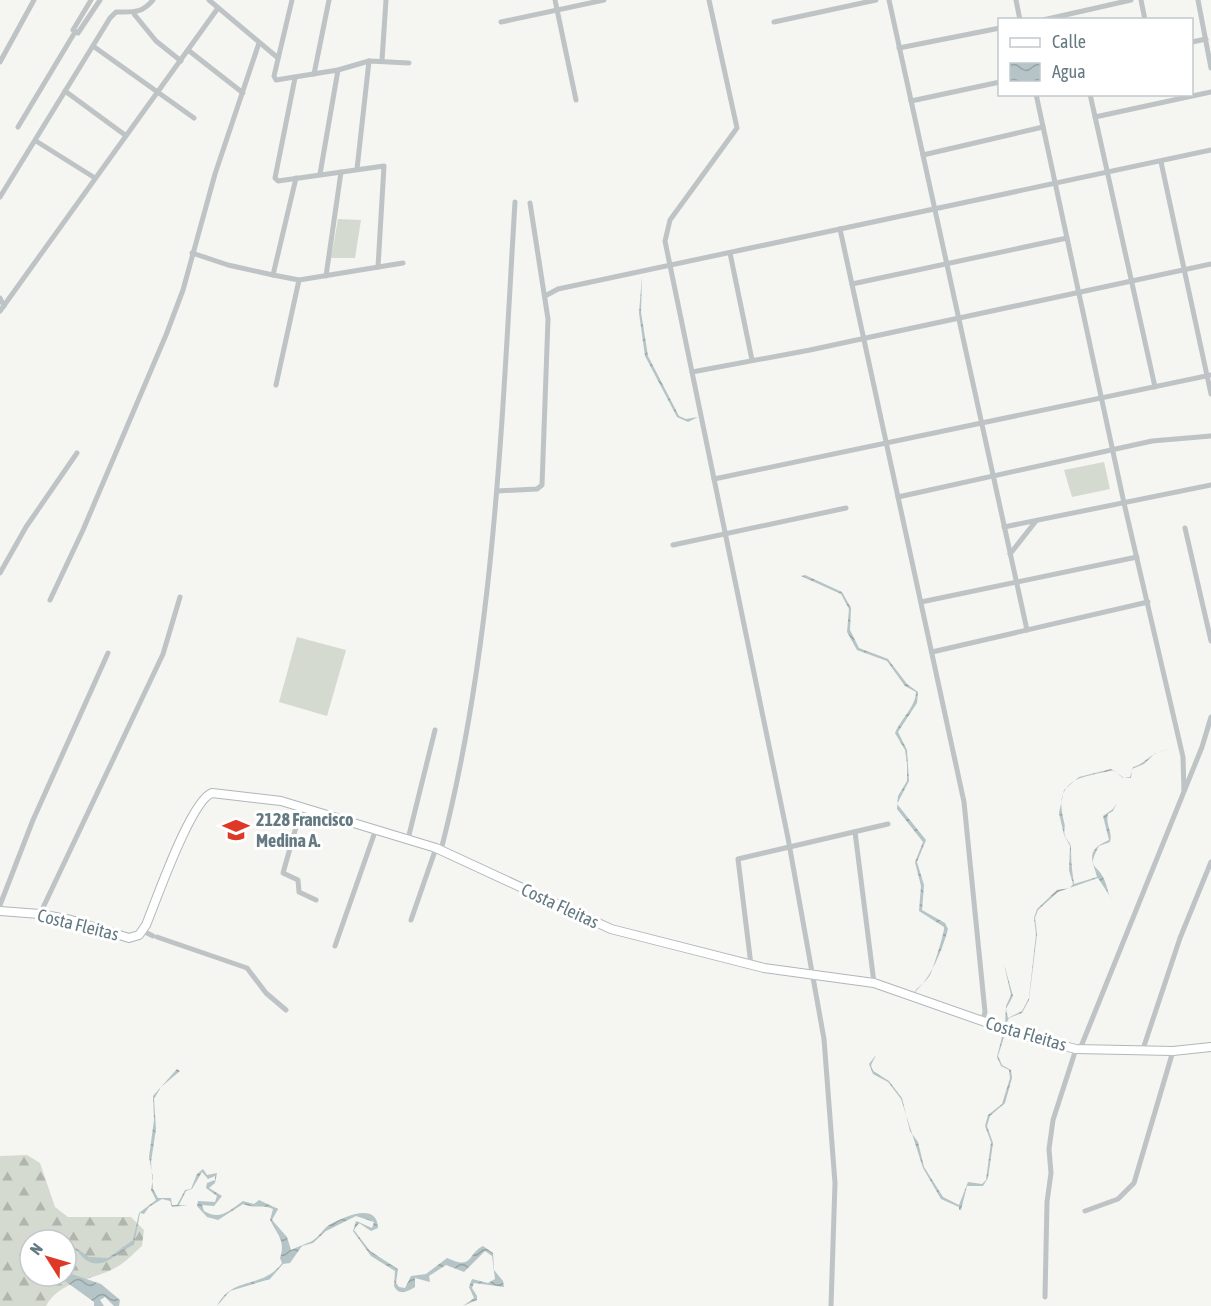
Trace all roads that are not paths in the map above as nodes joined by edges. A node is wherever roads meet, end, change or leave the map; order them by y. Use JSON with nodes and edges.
{"nodes":[{"id":1,"x":34,"y":0,"type":"edge"},
{"id":2,"x":91,"y":0,"type":"edge"},
{"id":3,"x":100,"y":0,"type":"edge"},
{"id":4,"x":153,"y":0,"type":"edge"},
{"id":5,"x":292,"y":0,"type":"edge"},
{"id":6,"x":329,"y":0,"type":"edge"},
{"id":7,"x":386,"y":0,"type":"edge"},
{"id":8,"x":555,"y":0,"type":"edge"},
{"id":9,"x":604,"y":0,"type":"edge"},
{"id":10,"x":709,"y":0,"type":"edge"},
{"id":11,"x":876,"y":0,"type":"edge"},
{"id":12,"x":889,"y":0,"type":"edge"},
{"id":13,"x":1016,"y":0,"type":"edge"},
{"id":14,"x":1131,"y":0,"type":"edge"},
{"id":15,"x":1141,"y":0,"type":"edge"},
{"id":16,"x":1198,"y":0,"type":"edge"},
{"id":17,"x":864,"y":1,"type":"edge"},
{"id":18,"x":214,"y":3,"type":"edge"},
{"id":19,"x":557,"y":10,"type":"junction"},
{"id":20,"x":134,"y":14,"type":"junction"},
{"id":21,"x":1020,"y":18,"type":"edge"},
{"id":22,"x":1051,"y":18,"type":"edge"},
{"id":23,"x":1145,"y":18,"type":"edge"},
{"id":24,"x":501,"y":22,"type":"dead end"},
{"id":25,"x":774,"y":22,"type":"dead end"},
{"id":26,"x":998,"y":28,"type":"edge"},
{"id":27,"x":75,"y":32,"type":"junction"},
{"id":28,"x":1206,"y":39,"type":"junction"},
{"id":29,"x":1193,"y":42,"type":"edge"},
{"id":30,"x":259,"y":43,"type":"junction"},
{"id":31,"x":93,"y":46,"type":"junction"},
{"id":32,"x":899,"y":48,"type":"junction"},
{"id":33,"x":188,"y":50,"type":"junction"},
{"id":34,"x":278,"y":58,"type":"junction"},
{"id":35,"x":382,"y":60,"type":"junction"},
{"id":36,"x":180,"y":61,"type":"junction"},
{"id":37,"x":369,"y":61,"type":"junction"},
{"id":38,"x":0,"y":62,"type":"edge"},
{"id":39,"x":409,"y":63,"type":"dead end"},
{"id":40,"x":1211,"y":68,"type":"edge"},
{"id":41,"x":338,"y":70,"type":"junction"},
{"id":42,"x":314,"y":74,"type":"junction"},
{"id":43,"x":295,"y":78,"type":"junction"},
{"id":44,"x":998,"y":82,"type":"edge"},
{"id":45,"x":65,"y":91,"type":"junction"},
{"id":46,"x":158,"y":92,"type":"junction"},
{"id":47,"x":1211,"y":92,"type":"edge"},
{"id":48,"x":243,"y":93,"type":"junction"},
{"id":49,"x":1036,"y":96,"type":"edge"},
{"id":50,"x":1090,"y":96,"type":"edge"},
{"id":51,"x":1192,"y":96,"type":"edge"},
{"id":52,"x":1193,"y":96,"type":"edge"},
{"id":53,"x":576,"y":100,"type":"dead end"},
{"id":54,"x":911,"y":101,"type":"junction"},
{"id":55,"x":1095,"y":117,"type":"junction"},
{"id":56,"x":194,"y":118,"type":"dead end"},
{"id":57,"x":18,"y":127,"type":"dead end"},
{"id":58,"x":1043,"y":127,"type":"junction"},
{"id":59,"x":125,"y":135,"type":"junction"},
{"id":60,"x":36,"y":141,"type":"junction"},
{"id":61,"x":1211,"y":150,"type":"edge"},
{"id":62,"x":923,"y":155,"type":"junction"},
{"id":63,"x":1161,"y":162,"type":"junction"},
{"id":64,"x":357,"y":169,"type":"junction"},
{"id":65,"x":341,"y":172,"type":"junction"},
{"id":66,"x":1107,"y":172,"type":"junction"},
{"id":67,"x":320,"y":174,"type":"junction"},
{"id":68,"x":95,"y":178,"type":"junction"},
{"id":69,"x":296,"y":178,"type":"junction"},
{"id":70,"x":1055,"y":184,"type":"junction"},
{"id":71,"x":0,"y":197,"type":"edge"},
{"id":72,"x":515,"y":202,"type":"dead end"},
{"id":73,"x":530,"y":203,"type":"dead end"},
{"id":74,"x":935,"y":209,"type":"junction"},
{"id":75,"x":840,"y":229,"type":"junction"},
{"id":76,"x":1067,"y":238,"type":"junction"},
{"id":77,"x":192,"y":253,"type":"junction"},
{"id":78,"x":730,"y":253,"type":"junction"},
{"id":79,"x":403,"y":263,"type":"dead end"},
{"id":80,"x":946,"y":264,"type":"junction"},
{"id":81,"x":1211,"y":264,"type":"edge"},
{"id":82,"x":670,"y":265,"type":"junction"},
{"id":83,"x":378,"y":267,"type":"junction"},
{"id":84,"x":1183,"y":270,"type":"junction"},
{"id":85,"x":273,"y":275,"type":"junction"},
{"id":86,"x":326,"y":276,"type":"junction"},
{"id":87,"x":299,"y":280,"type":"junction"},
{"id":88,"x":1131,"y":281,"type":"junction"},
{"id":89,"x":852,"y":284,"type":"junction"},
{"id":90,"x":1078,"y":292,"type":"junction"},
{"id":91,"x":545,"y":296,"type":"junction"},
{"id":92,"x":0,"y":298,"type":"edge"},
{"id":93,"x":2,"y":309,"type":"edge"},
{"id":94,"x":958,"y":318,"type":"junction"},
{"id":95,"x":864,"y":338,"type":"junction"},
{"id":96,"x":752,"y":360,"type":"junction"},
{"id":97,"x":692,"y":372,"type":"junction"},
{"id":98,"x":1209,"y":376,"type":"edge"},
{"id":99,"x":276,"y":385,"type":"dead end"},
{"id":100,"x":1155,"y":387,"type":"junction"},
{"id":101,"x":1211,"y":393,"type":"edge"},
{"id":102,"x":1102,"y":398,"type":"junction"},
{"id":103,"x":981,"y":423,"type":"junction"},
{"id":104,"x":1211,"y":436,"type":"edge"},
{"id":105,"x":886,"y":442,"type":"junction"},
{"id":106,"x":1113,"y":450,"type":"junction"},
{"id":107,"x":77,"y":453,"type":"dead end"},
{"id":108,"x":992,"y":476,"type":"junction"},
{"id":109,"x":714,"y":479,"type":"junction"},
{"id":110,"x":1211,"y":485,"type":"edge"},
{"id":111,"x":497,"y":491,"type":"junction"},
{"id":112,"x":898,"y":497,"type":"junction"},
{"id":113,"x":1124,"y":503,"type":"junction"},
{"id":114,"x":846,"y":508,"type":"dead end"},
{"id":115,"x":1036,"y":521,"type":"junction"},
{"id":116,"x":1004,"y":527,"type":"junction"},
{"id":117,"x":1185,"y":528,"type":"dead end"},
{"id":118,"x":726,"y":534,"type":"junction"},
{"id":119,"x":673,"y":545,"type":"dead end"},
{"id":120,"x":1010,"y":554,"type":"junction"},
{"id":121,"x":1137,"y":557,"type":"junction"},
{"id":122,"x":0,"y":573,"type":"edge"},
{"id":123,"x":1016,"y":582,"type":"junction"},
{"id":124,"x":180,"y":597,"type":"dead end"},
{"id":125,"x":50,"y":600,"type":"dead end"},
{"id":126,"x":921,"y":602,"type":"junction"},
{"id":127,"x":1148,"y":602,"type":"junction"},
{"id":128,"x":1027,"y":630,"type":"junction"},
{"id":129,"x":1211,"y":641,"type":"edge"},
{"id":130,"x":932,"y":652,"type":"junction"},
{"id":131,"x":108,"y":653,"type":"dead end"},
{"id":132,"x":1211,"y":717,"type":"edge"},
{"id":133,"x":435,"y":730,"type":"dead end"},
{"id":134,"x":1184,"y":791,"type":"junction"},
{"id":135,"x":302,"y":806,"type":"junction"},
{"id":136,"x":888,"y":824,"type":"dead end"},
{"id":137,"x":376,"y":829,"type":"junction"},
{"id":138,"x":855,"y":832,"type":"junction"},
{"id":139,"x":408,"y":839,"type":"junction"},
{"id":140,"x":790,"y":847,"type":"junction"},
{"id":141,"x":438,"y":849,"type":"junction"},
{"id":142,"x":1211,"y":862,"type":"edge"},
{"id":143,"x":316,"y":900,"type":"dead end"},
{"id":144,"x":0,"y":906,"type":"edge"},
{"id":145,"x":0,"y":911,"type":"edge"},
{"id":146,"x":40,"y":914,"type":"junction"},
{"id":147,"x":411,"y":920,"type":"dead end"},
{"id":148,"x":143,"y":932,"type":"junction"},
{"id":149,"x":335,"y":946,"type":"dead end"},
{"id":150,"x":751,"y":965,"type":"junction"},
{"id":151,"x":812,"y":974,"type":"junction"},
{"id":152,"x":873,"y":983,"type":"junction"},
{"id":153,"x":286,"y":1010,"type":"dead end"},
{"id":154,"x":982,"y":1022,"type":"junction"},
{"id":155,"x":1211,"y":1047,"type":"edge"},
{"id":156,"x":1078,"y":1049,"type":"junction"},
{"id":157,"x":1173,"y":1051,"type":"junction"},
{"id":158,"x":1142,"y":1052,"type":"junction"},
{"id":159,"x":1085,"y":1211,"type":"dead end"},
{"id":160,"x":1045,"y":1297,"type":"dead end"},
{"id":161,"x":831,"y":1306,"type":"edge"}],
"edges":[{"from":1,"to":38,"type":"street"},
{"from":2,"to":27,"type":"street"},
{"from":3,"to":27,"type":"street"},
{"from":4,"to":20,"type":"street"},
{"from":5,"to":34,"type":"street"},
{"from":6,"to":42,"type":"street"},
{"from":7,"to":35,"type":"street"},
{"from":8,"to":19,"type":"street"},
{"from":9,"to":19,"type":"street"},
{"from":10,"to":82,"type":"street"},
{"from":11,"to":17,"type":"street"},
{"from":12,"to":32,"type":"street"},
{"from":13,"to":21,"type":"street"},
{"from":14,"to":22,"type":"street"},
{"from":15,"to":23,"type":"street"},
{"from":16,"to":28,"type":"street"},
{"from":17,"to":25,"type":"street"},
{"from":18,"to":30,"type":"street"},
{"from":18,"to":33,"type":"street"},
{"from":19,"to":24,"type":"street"},
{"from":19,"to":53,"type":"street"},
{"from":20,"to":31,"type":"street"},
{"from":20,"to":36,"type":"street"},
{"from":26,"to":32,"type":"street"},
{"from":27,"to":57,"type":"street"},
{"from":28,"to":29,"type":"street"},
{"from":28,"to":40,"type":"street"},
{"from":30,"to":34,"type":"street"},
{"from":30,"to":48,"type":"street"},
{"from":31,"to":45,"type":"street"},
{"from":31,"to":46,"type":"street"},
{"from":32,"to":54,"type":"street"},
{"from":33,"to":36,"type":"street"},
{"from":33,"to":48,"type":"street"},
{"from":34,"to":43,"type":"street"},
{"from":35,"to":37,"type":"street"},
{"from":35,"to":39,"type":"street"},
{"from":36,"to":46,"type":"street"},
{"from":37,"to":41,"type":"street"},
{"from":37,"to":64,"type":"street"},
{"from":41,"to":42,"type":"street"},
{"from":41,"to":67,"type":"street"},
{"from":42,"to":43,"type":"street"},
{"from":43,"to":69,"type":"street"},
{"from":44,"to":54,"type":"street"},
{"from":45,"to":59,"type":"street"},
{"from":45,"to":60,"type":"street"},
{"from":46,"to":56,"type":"street"},
{"from":46,"to":59,"type":"street"},
{"from":47,"to":52,"type":"street"},
{"from":48,"to":77,"type":"street"},
{"from":49,"to":58,"type":"street"},
{"from":50,"to":55,"type":"street"},
{"from":51,"to":55,"type":"street"},
{"from":54,"to":62,"type":"street"},
{"from":55,"to":66,"type":"street"},
{"from":58,"to":62,"type":"street"},
{"from":58,"to":70,"type":"street"},
{"from":59,"to":68,"type":"street"},
{"from":60,"to":68,"type":"street"},
{"from":60,"to":71,"type":"street"},
{"from":61,"to":63,"type":"street"},
{"from":62,"to":74,"type":"street"},
{"from":63,"to":66,"type":"street"},
{"from":63,"to":84,"type":"street"},
{"from":64,"to":65,"type":"street"},
{"from":64,"to":83,"type":"street"},
{"from":65,"to":67,"type":"street"},
{"from":65,"to":86,"type":"street"},
{"from":66,"to":70,"type":"street"},
{"from":66,"to":88,"type":"street"},
{"from":67,"to":69,"type":"street"},
{"from":68,"to":93,"type":"street"},
{"from":69,"to":85,"type":"street"},
{"from":70,"to":74,"type":"street"},
{"from":70,"to":76,"type":"street"},
{"from":72,"to":111,"type":"street"},
{"from":73,"to":91,"type":"street"},
{"from":74,"to":75,"type":"street"},
{"from":74,"to":80,"type":"street"},
{"from":75,"to":78,"type":"street"},
{"from":75,"to":89,"type":"street"},
{"from":76,"to":80,"type":"street"},
{"from":76,"to":90,"type":"street"},
{"from":77,"to":85,"type":"street"},
{"from":77,"to":125,"type":"street"},
{"from":78,"to":82,"type":"street"},
{"from":78,"to":96,"type":"street"},
{"from":79,"to":83,"type":"street"},
{"from":80,"to":89,"type":"street"},
{"from":80,"to":94,"type":"street"},
{"from":81,"to":84,"type":"street"},
{"from":82,"to":91,"type":"street"},
{"from":82,"to":97,"type":"street"},
{"from":83,"to":86,"type":"street"},
{"from":84,"to":88,"type":"street"},
{"from":84,"to":98,"type":"street"},
{"from":85,"to":87,"type":"street"},
{"from":86,"to":87,"type":"street"},
{"from":87,"to":99,"type":"street"},
{"from":88,"to":90,"type":"street"},
{"from":88,"to":100,"type":"street"},
{"from":89,"to":95,"type":"street"},
{"from":90,"to":94,"type":"street"},
{"from":90,"to":102,"type":"street"},
{"from":91,"to":111,"type":"street"},
{"from":92,"to":93,"type":"street"},
{"from":94,"to":95,"type":"street"},
{"from":94,"to":103,"type":"street"},
{"from":95,"to":96,"type":"street"},
{"from":95,"to":105,"type":"street"},
{"from":96,"to":97,"type":"street"},
{"from":97,"to":109,"type":"street"},
{"from":98,"to":100,"type":"street"},
{"from":98,"to":101,"type":"street"},
{"from":100,"to":102,"type":"street"},
{"from":102,"to":103,"type":"street"},
{"from":102,"to":106,"type":"street"},
{"from":103,"to":105,"type":"street"},
{"from":103,"to":108,"type":"street"},
{"from":104,"to":106,"type":"street"},
{"from":105,"to":109,"type":"street"},
{"from":105,"to":112,"type":"street"},
{"from":106,"to":108,"type":"street"},
{"from":106,"to":113,"type":"street"},
{"from":107,"to":122,"type":"street"},
{"from":108,"to":112,"type":"street"},
{"from":108,"to":116,"type":"street"},
{"from":109,"to":118,"type":"street"},
{"from":110,"to":113,"type":"street"},
{"from":111,"to":141,"type":"street"},
{"from":112,"to":126,"type":"street"},
{"from":113,"to":115,"type":"street"},
{"from":113,"to":121,"type":"street"},
{"from":114,"to":118,"type":"street"},
{"from":115,"to":116,"type":"street"},
{"from":115,"to":120,"type":"street"},
{"from":116,"to":120,"type":"street"},
{"from":117,"to":129,"type":"street"},
{"from":118,"to":119,"type":"street"},
{"from":118,"to":140,"type":"street"},
{"from":120,"to":123,"type":"street"},
{"from":121,"to":123,"type":"street"},
{"from":121,"to":127,"type":"street"},
{"from":123,"to":126,"type":"street"},
{"from":123,"to":128,"type":"street"},
{"from":124,"to":146,"type":"street"},
{"from":126,"to":130,"type":"street"},
{"from":127,"to":128,"type":"street"},
{"from":127,"to":134,"type":"street"},
{"from":128,"to":130,"type":"street"},
{"from":130,"to":154,"type":"street"},
{"from":131,"to":144,"type":"street"},
{"from":132,"to":134,"type":"street"},
{"from":133,"to":139,"type":"street"},
{"from":134,"to":156,"type":"street"},
{"from":135,"to":137,"type":"main road","name":"Costa Fleitas"},
{"from":135,"to":143,"type":"street"},
{"from":135,"to":148,"type":"main road","name":"Costa Fleitas"},
{"from":136,"to":138,"type":"street"},
{"from":137,"to":139,"type":"main road","name":"Costa Fleitas"},
{"from":137,"to":149,"type":"street"},
{"from":138,"to":140,"type":"street"},
{"from":138,"to":152,"type":"street"},
{"from":139,"to":141,"type":"main road","name":"Costa Fleitas"},
{"from":140,"to":150,"type":"street"},
{"from":140,"to":151,"type":"street"},
{"from":141,"to":147,"type":"street"},
{"from":141,"to":150,"type":"main road","name":"Costa Fleitas"},
{"from":142,"to":158,"type":"street"},
{"from":145,"to":146,"type":"main road","name":"Costa Fleitas"},
{"from":146,"to":148,"type":"main road","name":"Costa Fleitas"},
{"from":148,"to":153,"type":"street"},
{"from":150,"to":151,"type":"main road","name":"Costa Fleitas"},
{"from":151,"to":152,"type":"main road","name":"Costa Fleitas"},
{"from":151,"to":161,"type":"street"},
{"from":152,"to":154,"type":"main road","name":"Costa Fleitas"},
{"from":154,"to":156,"type":"main road","name":"Costa Fleitas"},
{"from":155,"to":157,"type":"main road","name":"Costa Fleitas"},
{"from":156,"to":158,"type":"main road","name":"Costa Fleitas"},
{"from":156,"to":160,"type":"street"},
{"from":157,"to":158,"type":"main road","name":"Costa Fleitas"},
{"from":157,"to":159,"type":"street"}]}
